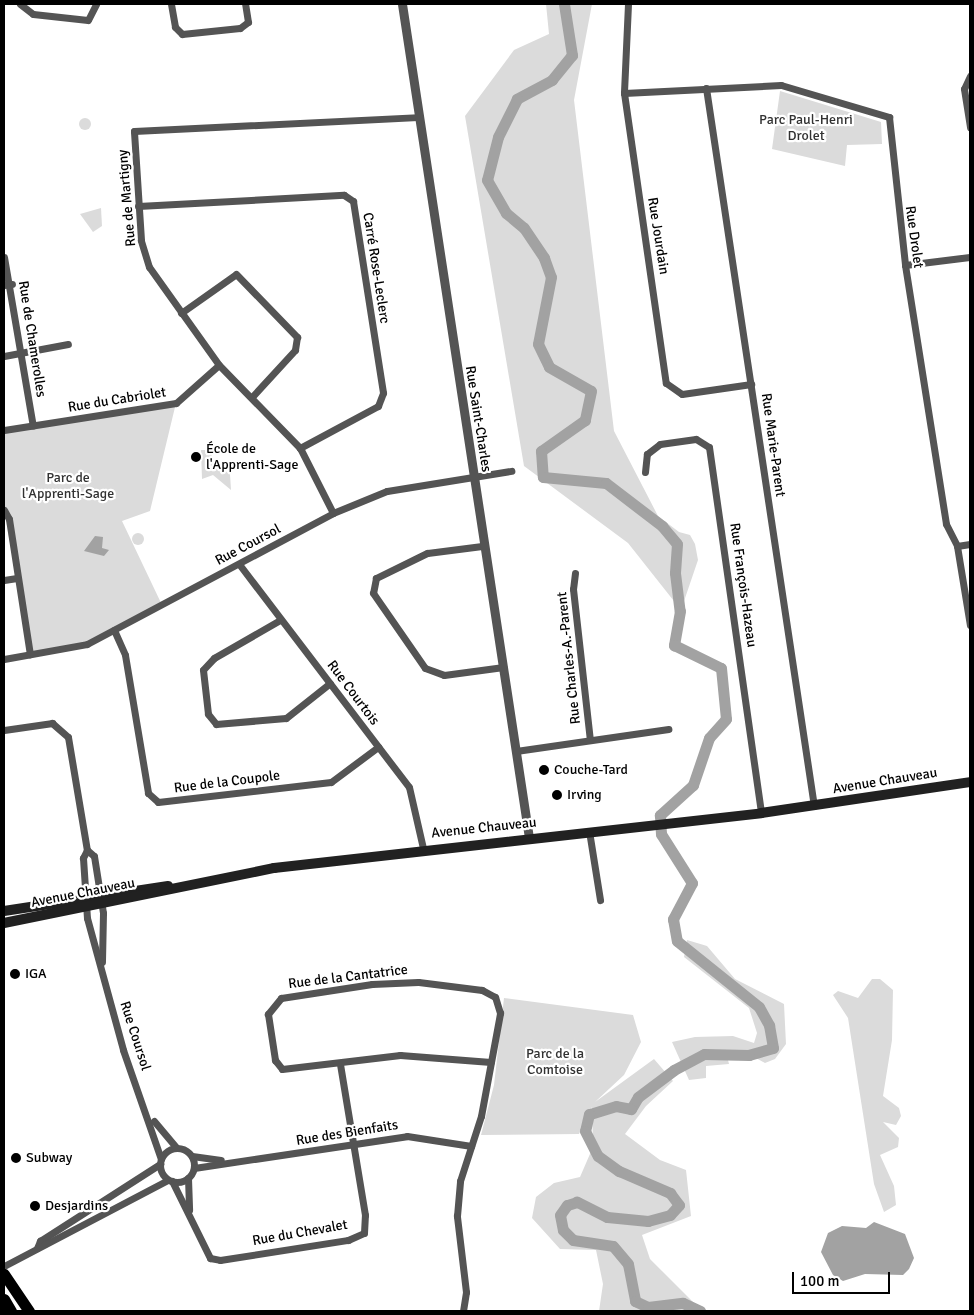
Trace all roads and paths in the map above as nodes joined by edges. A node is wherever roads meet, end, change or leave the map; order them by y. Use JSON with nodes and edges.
{"nodes":[{"id":1,"x":20,"y":4,"type":"edge"},
{"id":2,"x":96,"y":4,"type":"edge"},
{"id":3,"x":171,"y":4,"type":"edge"},
{"id":4,"x":245,"y":4,"type":"edge"},
{"id":5,"x":402,"y":4,"type":"edge"},
{"id":6,"x":628,"y":4,"type":"edge"},
{"id":7,"x":970,"y":76,"type":"edge"},
{"id":8,"x":706,"y":88,"type":"junction"},
{"id":9,"x":624,"y":94,"type":"junction"},
{"id":10,"x":418,"y":117,"type":"junction"},
{"id":11,"x":970,"y":128,"type":"edge"},
{"id":12,"x":138,"y":206,"type":"junction"},
{"id":13,"x":4,"y":257,"type":"edge"},
{"id":14,"x":970,"y":257,"type":"edge"},
{"id":15,"x":905,"y":265,"type":"junction"},
{"id":16,"x":12,"y":284,"type":"junction"},
{"id":17,"x":4,"y":285,"type":"edge"},
{"id":18,"x":181,"y":313,"type":"junction"},
{"id":19,"x":68,"y":344,"type":"dead end"},
{"id":20,"x":23,"y":353,"type":"junction"},
{"id":21,"x":4,"y":356,"type":"edge"},
{"id":22,"x":219,"y":365,"type":"junction"},
{"id":23,"x":751,"y":384,"type":"junction"},
{"id":24,"x":252,"y":397,"type":"junction"},
{"id":25,"x":33,"y":426,"type":"junction"},
{"id":26,"x":4,"y":430,"type":"edge"},
{"id":27,"x":300,"y":448,"type":"junction"},
{"id":28,"x":511,"y":471,"type":"dead end"},
{"id":29,"x":646,"y":472,"type":"dead end"},
{"id":30,"x":473,"y":478,"type":"junction"},
{"id":31,"x":4,"y":510,"type":"edge"},
{"id":32,"x":333,"y":513,"type":"junction"},
{"id":33,"x":970,"y":544,"type":"edge"},
{"id":34,"x":482,"y":546,"type":"junction"},
{"id":35,"x":957,"y":546,"type":"junction"},
{"id":36,"x":239,"y":564,"type":"junction"},
{"id":37,"x":575,"y":573,"type":"dead end"},
{"id":38,"x":17,"y":578,"type":"junction"},
{"id":39,"x":4,"y":580,"type":"edge"},
{"id":40,"x":280,"y":620,"type":"junction"},
{"id":41,"x":970,"y":625,"type":"edge"},
{"id":42,"x":114,"y":630,"type":"junction"},
{"id":43,"x":30,"y":654,"type":"junction"},
{"id":44,"x":4,"y":659,"type":"edge"},
{"id":45,"x":503,"y":667,"type":"junction"},
{"id":46,"x":330,"y":683,"type":"junction"},
{"id":47,"x":668,"y":729,"type":"dead end"},
{"id":48,"x":4,"y":730,"type":"edge"},
{"id":49,"x":590,"y":740,"type":"junction"},
{"id":50,"x":378,"y":747,"type":"junction"},
{"id":51,"x":516,"y":751,"type":"junction"},
{"id":52,"x":970,"y":782,"type":"edge"},
{"id":53,"x":814,"y":806,"type":"junction"},
{"id":54,"x":761,"y":813,"type":"junction"},
{"id":55,"x":589,"y":831,"type":"junction"},
{"id":56,"x":529,"y":838,"type":"junction"},
{"id":57,"x":423,"y":848,"type":"junction"},
{"id":58,"x":87,"y":850,"type":"junction"},
{"id":59,"x":101,"y":898,"type":"junction"},
{"id":60,"x":600,"y":900,"type":"dead end"},
{"id":61,"x":85,"y":901,"type":"junction"},
{"id":62,"x":4,"y":911,"type":"edge"},
{"id":63,"x":4,"y":923,"type":"edge"},
{"id":64,"x":102,"y":963,"type":"junction"},
{"id":65,"x":491,"y":1062,"type":"junction"},
{"id":66,"x":340,"y":1064,"type":"junction"},
{"id":67,"x":149,"y":1115,"type":"junction"},
{"id":68,"x":354,"y":1142,"type":"junction"},
{"id":69,"x":471,"y":1146,"type":"junction"},
{"id":70,"x":176,"y":1147,"type":"junction"},
{"id":71,"x":192,"y":1156,"type":"junction"},
{"id":72,"x":160,"y":1161,"type":"junction"},
{"id":73,"x":226,"y":1161,"type":"junction"},
{"id":74,"x":194,"y":1168,"type":"junction"},
{"id":75,"x":188,"y":1178,"type":"junction"},
{"id":76,"x":170,"y":1180,"type":"junction"},
{"id":77,"x":190,"y":1213,"type":"junction"},
{"id":78,"x":37,"y":1248,"type":"junction"},
{"id":79,"x":4,"y":1266,"type":"edge"},
{"id":80,"x":4,"y":1274,"type":"edge"},
{"id":81,"x":4,"y":1299,"type":"edge"},
{"id":82,"x":11,"y":1311,"type":"edge"},
{"id":83,"x":29,"y":1311,"type":"edge"},
{"id":84,"x":463,"y":1311,"type":"edge"}],
"edges":[{"from":1,"to":2,"type":"street"},
{"from":3,"to":4,"type":"street"},
{"from":5,"to":10,"type":"street","name":"Rue Saint-Charles"},
{"from":6,"to":9,"type":"street","name":"Rue Jourdain"},
{"from":7,"to":11,"type":"street"},
{"from":8,"to":9,"type":"street","name":"Rue Drolet"},
{"from":8,"to":15,"type":"street","name":"Rue Drolet"},
{"from":8,"to":23,"type":"street","name":"Rue Marie-Parent"},
{"from":9,"to":23,"type":"street","name":"Rue Jourdain"},
{"from":10,"to":12,"type":"street","name":"Rue de Martigny"},
{"from":10,"to":30,"type":"street","name":"Rue Saint-Charles"},
{"from":12,"to":18,"type":"street","name":"Rue de Martigny"},
{"from":12,"to":27,"type":"street","name":"Carré Rose-Leclerc"},
{"from":13,"to":16,"type":"street","name":"Rue de Chamerolles"},
{"from":14,"to":15,"type":"street"},
{"from":15,"to":35,"type":"street","name":"Rue Drolet"},
{"from":16,"to":17,"type":"street"},
{"from":16,"to":20,"type":"street","name":"Rue de Chamerolles"},
{"from":18,"to":22,"type":"street","name":"Rue de Martigny"},
{"from":18,"to":24,"type":"street"},
{"from":19,"to":20,"type":"street"},
{"from":20,"to":21,"type":"street"},
{"from":20,"to":25,"type":"street","name":"Rue de Chamerolles"},
{"from":22,"to":24,"type":"street","name":"Rue de Martigny"},
{"from":22,"to":25,"type":"street","name":"Rue du Cabriolet"},
{"from":23,"to":53,"type":"street","name":"Rue Marie-Parent"},
{"from":24,"to":27,"type":"street","name":"Rue de Martigny"},
{"from":25,"to":26,"type":"street","name":"Rue du Cabriolet"},
{"from":27,"to":32,"type":"street","name":"Rue de Martigny"},
{"from":28,"to":30,"type":"street","name":"Rue Coursol"},
{"from":29,"to":54,"type":"street","name":"Rue François-Hazeau"},
{"from":30,"to":32,"type":"street","name":"Rue Coursol"},
{"from":30,"to":34,"type":"street","name":"Rue Saint-Charles"},
{"from":31,"to":38,"type":"street"},
{"from":32,"to":36,"type":"street","name":"Rue Coursol"},
{"from":33,"to":35,"type":"street"},
{"from":34,"to":45,"type":"street","name":"Rue Saint-Charles"},
{"from":34,"to":45,"type":"street"},
{"from":35,"to":41,"type":"street","name":"Rue Drolet"},
{"from":36,"to":40,"type":"street","name":"Rue Courtois"},
{"from":36,"to":42,"type":"street","name":"Rue Coursol"},
{"from":37,"to":49,"type":"street","name":"Rue Charles-A.-Parent"},
{"from":38,"to":39,"type":"street"},
{"from":38,"to":43,"type":"street"},
{"from":40,"to":46,"type":"street","name":"Rue Courtois"},
{"from":40,"to":46,"type":"street"},
{"from":42,"to":43,"type":"street","name":"Rue Coursol"},
{"from":42,"to":50,"type":"street","name":"Rue de la Coupole"},
{"from":43,"to":44,"type":"street","name":"Rue Coursol"},
{"from":45,"to":51,"type":"street","name":"Rue Saint-Charles"},
{"from":46,"to":50,"type":"street","name":"Rue Courtois"},
{"from":47,"to":49,"type":"street","name":"Rue Charles-A.-Parent"},
{"from":48,"to":58,"type":"street","name":"Rue Coursol"},
{"from":49,"to":51,"type":"street","name":"Rue Charles-A.-Parent"},
{"from":50,"to":57,"type":"street","name":"Rue Courtois"},
{"from":51,"to":56,"type":"street","name":"Rue Saint-Charles"},
{"from":52,"to":53,"type":"main road","name":"Avenue Chauveau"},
{"from":53,"to":54,"type":"main road","name":"Avenue Chauveau"},
{"from":54,"to":55,"type":"main road","name":"Avenue Chauveau"},
{"from":55,"to":56,"type":"main road","name":"Avenue Chauveau"},
{"from":55,"to":60,"type":"street"},
{"from":56,"to":57,"type":"main road","name":"Avenue Chauveau"},
{"from":57,"to":59,"type":"main road","name":"Avenue Chauveau"},
{"from":58,"to":59,"type":"street","name":"Rue Coursol"},
{"from":58,"to":61,"type":"street","name":"Rue Coursol"},
{"from":59,"to":61,"type":"main road","name":"Avenue Chauveau"},
{"from":59,"to":64,"type":"street","name":"Rue Coursol"},
{"from":61,"to":62,"type":"main road"},
{"from":61,"to":63,"type":"main road","name":"Avenue Chauveau"},
{"from":61,"to":64,"type":"street","name":"Rue Coursol"},
{"from":64,"to":67,"type":"street","name":"Rue Coursol"},
{"from":65,"to":66,"type":"street","name":"Rue de la Cantatrice"},
{"from":65,"to":66,"type":"street","name":"Rue de la Cantatrice"},
{"from":65,"to":69,"type":"street"},
{"from":66,"to":68,"type":"street","name":"Rue du Chevalet"},
{"from":67,"to":70,"type":"street","name":"Rue Coursol"},
{"from":67,"to":72,"type":"street","name":"Rue Coursol"},
{"from":68,"to":69,"type":"street","name":"Rue des Bienfaits"},
{"from":68,"to":73,"type":"street","name":"Rue des Bienfaits"},
{"from":68,"to":77,"type":"street","name":"Rue du Chevalet"},
{"from":69,"to":84,"type":"street"},
{"from":70,"to":71,"type":"street"},
{"from":70,"to":72,"type":"street"},
{"from":71,"to":73,"type":"street","name":"Rue des Bienfaits"},
{"from":71,"to":74,"type":"street"},
{"from":72,"to":76,"type":"street"},
{"from":72,"to":78,"type":"street"},
{"from":73,"to":74,"type":"street","name":"Rue des Bienfaits"},
{"from":74,"to":75,"type":"street"},
{"from":75,"to":76,"type":"street"},
{"from":75,"to":77,"type":"street","name":"Rue du Chevalet"},
{"from":76,"to":77,"type":"street","name":"Rue du Chevalet"},
{"from":76,"to":78,"type":"street"},
{"from":78,"to":79,"type":"street"},
{"from":80,"to":83,"type":"highway"},
{"from":81,"to":82,"type":"highway"}]}
